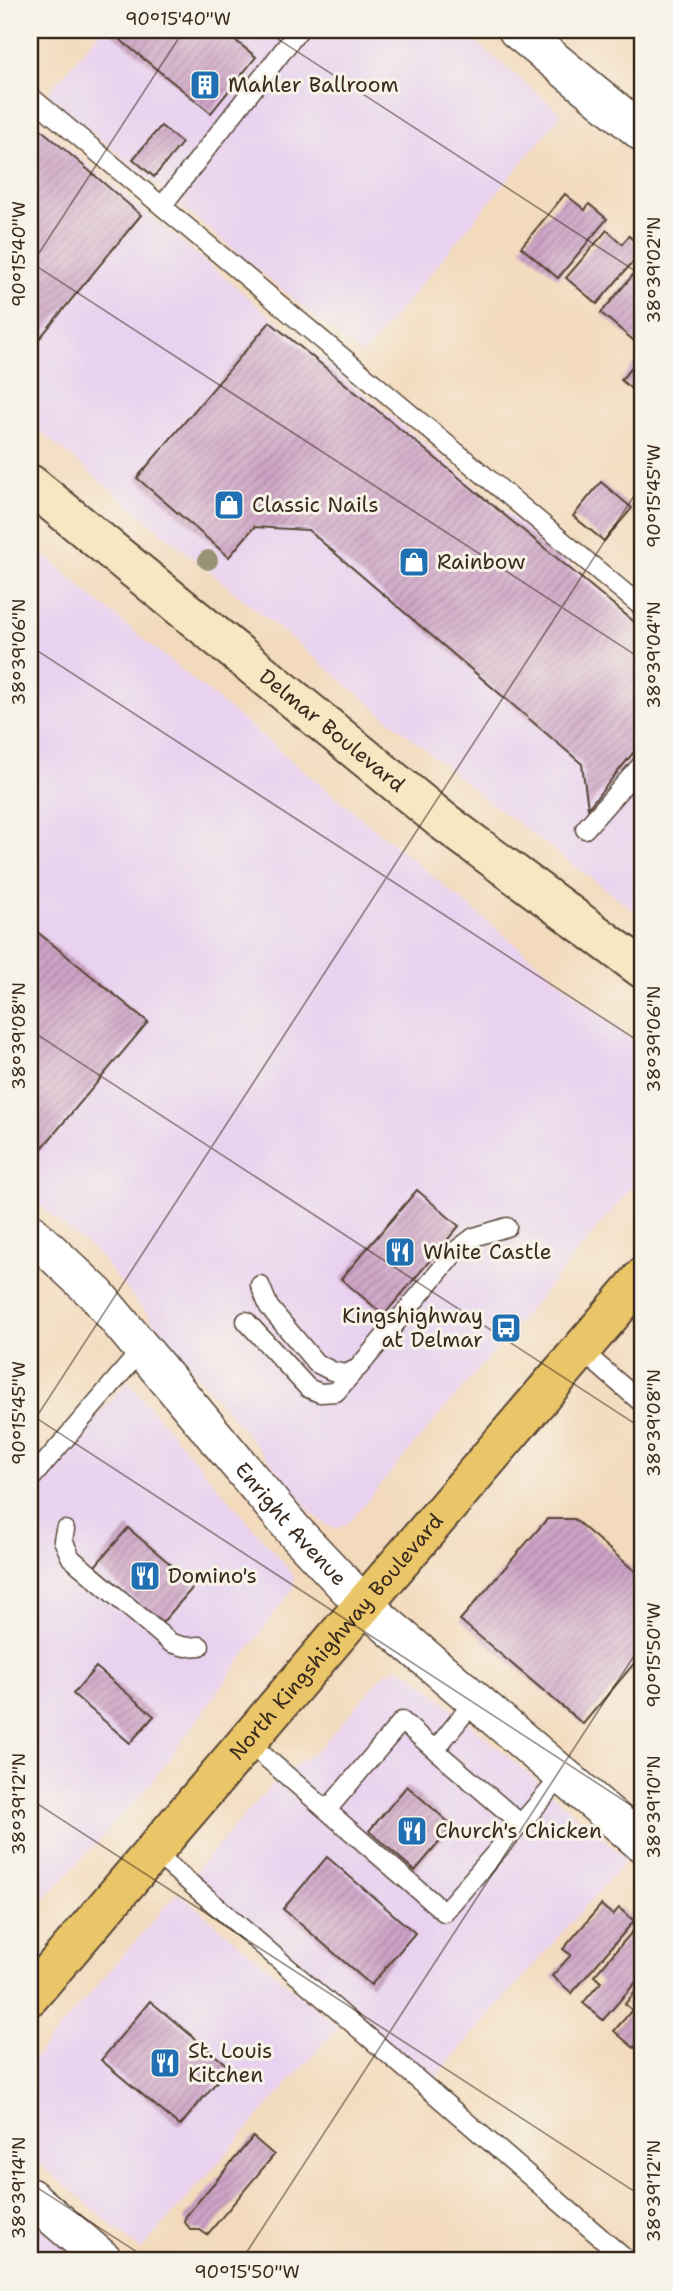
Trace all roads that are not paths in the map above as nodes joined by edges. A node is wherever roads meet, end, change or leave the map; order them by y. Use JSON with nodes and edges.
{"nodes":[{"id":1,"x":299,"y":30,"type":"edge"},
{"id":2,"x":517,"y":30,"type":"edge"},
{"id":3,"x":30,"y":96,"type":"edge"},
{"id":4,"x":643,"y":133,"type":"edge"},
{"id":5,"x":162,"y":206,"type":"junction"},
{"id":6,"x":32,"y":491,"type":"edge"},
{"id":7,"x":643,"y":608,"type":"edge"},
{"id":8,"x":643,"y":763,"type":"edge"},
{"id":9,"x":585,"y":829,"type":"dead end"},
{"id":10,"x":643,"y":969,"type":"edge"},
{"id":11,"x":507,"y":1227,"type":"dead end"},
{"id":12,"x":35,"y":1236,"type":"edge"},
{"id":13,"x":643,"y":1277,"type":"edge"},
{"id":14,"x":260,"y":1285,"type":"dead end"},
{"id":15,"x":246,"y":1321,"type":"dead end"},
{"id":16,"x":143,"y":1348,"type":"junction"},
{"id":17,"x":581,"y":1350,"type":"junction"},
{"id":18,"x":358,"y":1368,"type":"junction"},
{"id":19,"x":643,"y":1404,"type":"edge"},
{"id":20,"x":30,"y":1480,"type":"edge"},
{"id":21,"x":65,"y":1530,"type":"dead end"},
{"id":22,"x":365,"y":1606,"type":"junction"},
{"id":23,"x":200,"y":1646,"type":"dead end"},
{"id":24,"x":475,"y":1700,"type":"junction"},
{"id":25,"x":248,"y":1742,"type":"junction"},
{"id":26,"x":435,"y":1750,"type":"junction"},
{"id":27,"x":563,"y":1775,"type":"junction"},
{"id":28,"x":327,"y":1810,"type":"junction"},
{"id":29,"x":520,"y":1823,"type":"junction"},
{"id":30,"x":643,"y":1844,"type":"edge"},
{"id":31,"x":154,"y":1852,"type":"junction"},
{"id":32,"x":30,"y":1996,"type":"edge"},
{"id":33,"x":30,"y":2197,"type":"edge"},
{"id":34,"x":104,"y":2261,"type":"edge"},
{"id":35,"x":628,"y":2261,"type":"edge"}],
"edges":[{"from":1,"to":5,"type":"lane"},
{"from":2,"to":4,"type":"street"},
{"from":3,"to":5,"type":"lane"},
{"from":5,"to":7,"type":"lane"},
{"from":6,"to":10,"type":"main road","name":"Delmar Boulevard"},
{"from":8,"to":9,"type":"lane"},
{"from":11,"to":18,"type":"lane"},
{"from":12,"to":16,"type":"street","name":"Enright Avenue"},
{"from":13,"to":17,"type":"main road","name":"North Kingshighway Boulevard"},
{"from":14,"to":18,"type":"lane"},
{"from":15,"to":18,"type":"lane"},
{"from":16,"to":20,"type":"lane"},
{"from":16,"to":22,"type":"street","name":"Enright Avenue"},
{"from":17,"to":19,"type":"lane"},
{"from":17,"to":22,"type":"main road","name":"North Kingshighway Boulevard"},
{"from":21,"to":23,"type":"lane"},
{"from":22,"to":24,"type":"street","name":"Enright Avenue"},
{"from":22,"to":25,"type":"main road","name":"North Kingshighway Boulevard"},
{"from":24,"to":26,"type":"lane"},
{"from":24,"to":27,"type":"street","name":"Enright Avenue"},
{"from":25,"to":28,"type":"lane"},
{"from":25,"to":31,"type":"main road","name":"North Kingshighway Boulevard"},
{"from":26,"to":28,"type":"lane"},
{"from":26,"to":29,"type":"lane"},
{"from":27,"to":29,"type":"lane"},
{"from":27,"to":30,"type":"street","name":"Enright Avenue"},
{"from":28,"to":29,"type":"lane"},
{"from":31,"to":32,"type":"main road","name":"North Kingshighway Boulevard"},
{"from":31,"to":35,"type":"lane"},
{"from":33,"to":34,"type":"street"}]}
